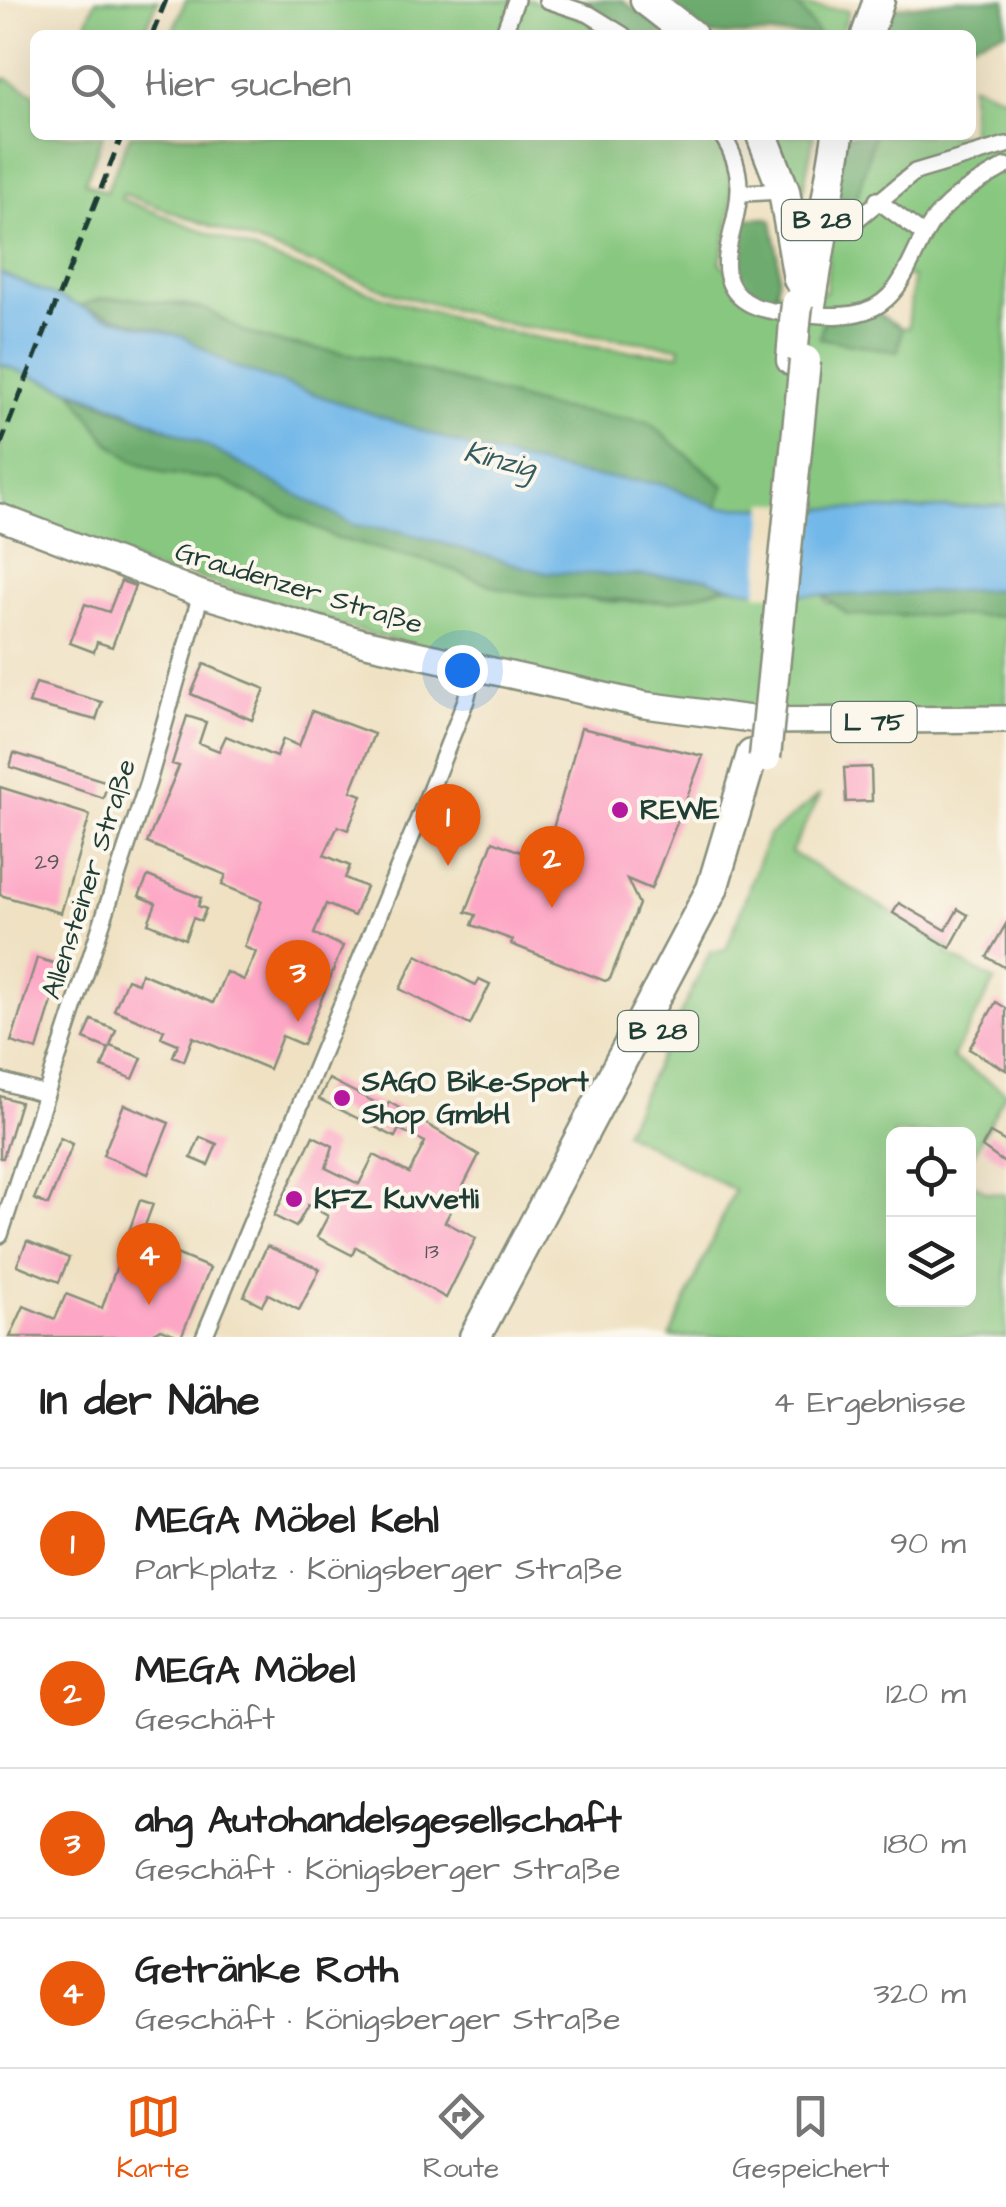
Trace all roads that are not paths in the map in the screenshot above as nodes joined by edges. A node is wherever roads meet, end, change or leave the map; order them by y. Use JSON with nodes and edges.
{"nodes":[{"id":1,"x":516,"y":0,"type":"edge"},
{"id":2,"x":547,"y":0,"type":"edge"},
{"id":3,"x":646,"y":0,"type":"edge"},
{"id":4,"x":861,"y":0,"type":"edge"},
{"id":5,"x":879,"y":0,"type":"edge"},
{"id":6,"x":505,"y":30,"type":"edge"},
{"id":7,"x":615,"y":30,"type":"edge"},
{"id":8,"x":685,"y":30,"type":"edge"},
{"id":9,"x":851,"y":30,"type":"edge"},
{"id":10,"x":868,"y":30,"type":"edge"},
{"id":11,"x":724,"y":140,"type":"edge"},
{"id":12,"x":764,"y":140,"type":"edge"},
{"id":13,"x":820,"y":140,"type":"edge"},
{"id":14,"x":837,"y":140,"type":"edge"},
{"id":15,"x":1006,"y":145,"type":"edge"},
{"id":16,"x":1006,"y":166,"type":"edge"},
{"id":17,"x":784,"y":191,"type":"junction"},
{"id":18,"x":742,"y":194,"type":"junction"},
{"id":19,"x":877,"y":200,"type":"junction"},
{"id":20,"x":844,"y":230,"type":"dead end"},
{"id":21,"x":924,"y":236,"type":"junction"},
{"id":22,"x":802,"y":307,"type":"junction"},
{"id":23,"x":0,"y":517,"type":"edge"},
{"id":24,"x":200,"y":594,"type":"junction"},
{"id":25,"x":474,"y":668,"type":"junction"},
{"id":26,"x":1006,"y":719,"type":"edge"},
{"id":27,"x":759,"y":756,"type":"junction"},
{"id":28,"x":0,"y":1081,"type":"edge"},
{"id":29,"x":45,"y":1094,"type":"junction"},
{"id":30,"x":0,"y":1236,"type":"edge"},
{"id":31,"x":204,"y":1337,"type":"edge"},
{"id":32,"x":475,"y":1337,"type":"edge"},
{"id":33,"x":498,"y":1337,"type":"edge"}],
"edges":[{"from":1,"to":6,"type":"street"},
{"from":2,"to":7,"type":"street"},
{"from":3,"to":8,"type":"highway"},
{"from":4,"to":9,"type":"highway"},
{"from":5,"to":10,"type":"highway"},
{"from":11,"to":18,"type":"street"},
{"from":12,"to":17,"type":"highway"},
{"from":13,"to":22,"type":"highway","number":"B 28"},
{"from":14,"to":22,"type":"highway","number":"B 28"},
{"from":15,"to":19,"type":"street"},
{"from":16,"to":21,"type":"street"},
{"from":17,"to":18,"type":"street"},
{"from":17,"to":22,"type":"highway"},
{"from":18,"to":21,"type":"street"},
{"from":19,"to":20,"type":"street"},
{"from":19,"to":21,"type":"street"},
{"from":22,"to":27,"type":"highway","number":"B 28"},
{"from":23,"to":24,"type":"main road","name":"Graudenzer Straße","number":"L 75"},
{"from":24,"to":25,"type":"main road","name":"Graudenzer Straße","number":"L 75"},
{"from":24,"to":29,"type":"street","name":"Allensteiner Straße"},
{"from":25,"to":26,"type":"main road","name":"Graudenzer Straße","number":"L 75"},
{"from":25,"to":31,"type":"street"},
{"from":27,"to":32,"type":"highway","number":"B 28"},
{"from":27,"to":33,"type":"highway","number":"B 28"},
{"from":28,"to":29,"type":"street"},
{"from":29,"to":30,"type":"street","name":"Allensteiner Straße"}]}
